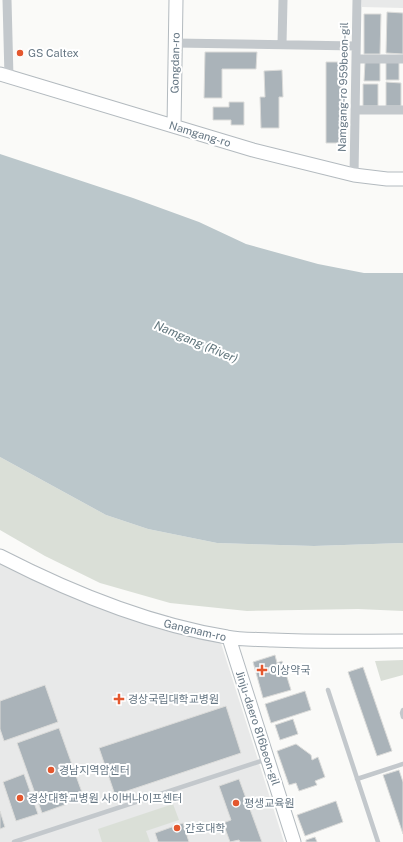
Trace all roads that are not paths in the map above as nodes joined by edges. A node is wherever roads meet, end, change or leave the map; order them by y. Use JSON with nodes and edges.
{"nodes":[{"id":1,"x":7,"y":0,"type":"edge"},
{"id":2,"x":176,"y":0,"type":"edge"},
{"id":3,"x":283,"y":0,"type":"edge"},
{"id":4,"x":357,"y":0,"type":"edge"},
{"id":5,"x":175,"y":43,"type":"junction"},
{"id":6,"x":282,"y":44,"type":"junction"},
{"id":7,"x":356,"y":46,"type":"junction"},
{"id":8,"x":356,"y":59,"type":"junction"},
{"id":9,"x":403,"y":59,"type":"edge"},
{"id":10,"x":4,"y":76,"type":"edge"},
{"id":11,"x":356,"y":110,"type":"junction"},
{"id":12,"x":403,"y":110,"type":"edge"},
{"id":13,"x":174,"y":126,"type":"junction"},
{"id":14,"x":354,"y":175,"type":"junction"},
{"id":15,"x":403,"y":179,"type":"edge"},
{"id":16,"x":0,"y":556,"type":"edge"},
{"id":17,"x":229,"y":638,"type":"junction"},
{"id":18,"x":403,"y":641,"type":"edge"},
{"id":19,"x":328,"y":690,"type":"dead end"},
{"id":20,"x":403,"y":710,"type":"edge"},
{"id":21,"x":403,"y":717,"type":"edge"},
{"id":22,"x":268,"y":759,"type":"junction"},
{"id":23,"x":403,"y":764,"type":"edge"},
{"id":24,"x":356,"y":779,"type":"junction"},
{"id":25,"x":14,"y":842,"type":"edge"},
{"id":26,"x":294,"y":842,"type":"edge"},
{"id":27,"x":378,"y":842,"type":"edge"}],
"edges":[{"from":1,"to":10,"type":"street"},
{"from":2,"to":5,"type":"street","name":"Gongdan-ro"},
{"from":3,"to":6,"type":"street"},
{"from":4,"to":7,"type":"street","name":"Namgang-ro 959beon-gil"},
{"from":5,"to":6,"type":"street"},
{"from":5,"to":13,"type":"street","name":"Gongdan-ro"},
{"from":6,"to":7,"type":"street"},
{"from":7,"to":8,"type":"street","name":"Namgang-ro 959beon-gil"},
{"from":8,"to":9,"type":"street"},
{"from":8,"to":11,"type":"street","name":"Namgang-ro 959beon-gil"},
{"from":10,"to":13,"type":"street","name":"Namgang-ro"},
{"from":11,"to":12,"type":"street"},
{"from":11,"to":14,"type":"street","name":"Namgang-ro 959beon-gil"},
{"from":13,"to":14,"type":"street","name":"Namgang-ro"},
{"from":14,"to":15,"type":"street","name":"Namgang-ro"},
{"from":16,"to":17,"type":"street","name":"Gangnam-ro"},
{"from":17,"to":18,"type":"street","name":"Gangnam-ro"},
{"from":17,"to":22,"type":"street","name":"Jinju-daero 816beon-gil"},
{"from":19,"to":24,"type":"lane"},
{"from":20,"to":21,"type":"lane"},
{"from":22,"to":25,"type":"lane"},
{"from":22,"to":26,"type":"street","name":"Jinju-daero 816beon-gil"},
{"from":23,"to":24,"type":"lane"},
{"from":24,"to":27,"type":"lane"}]}
